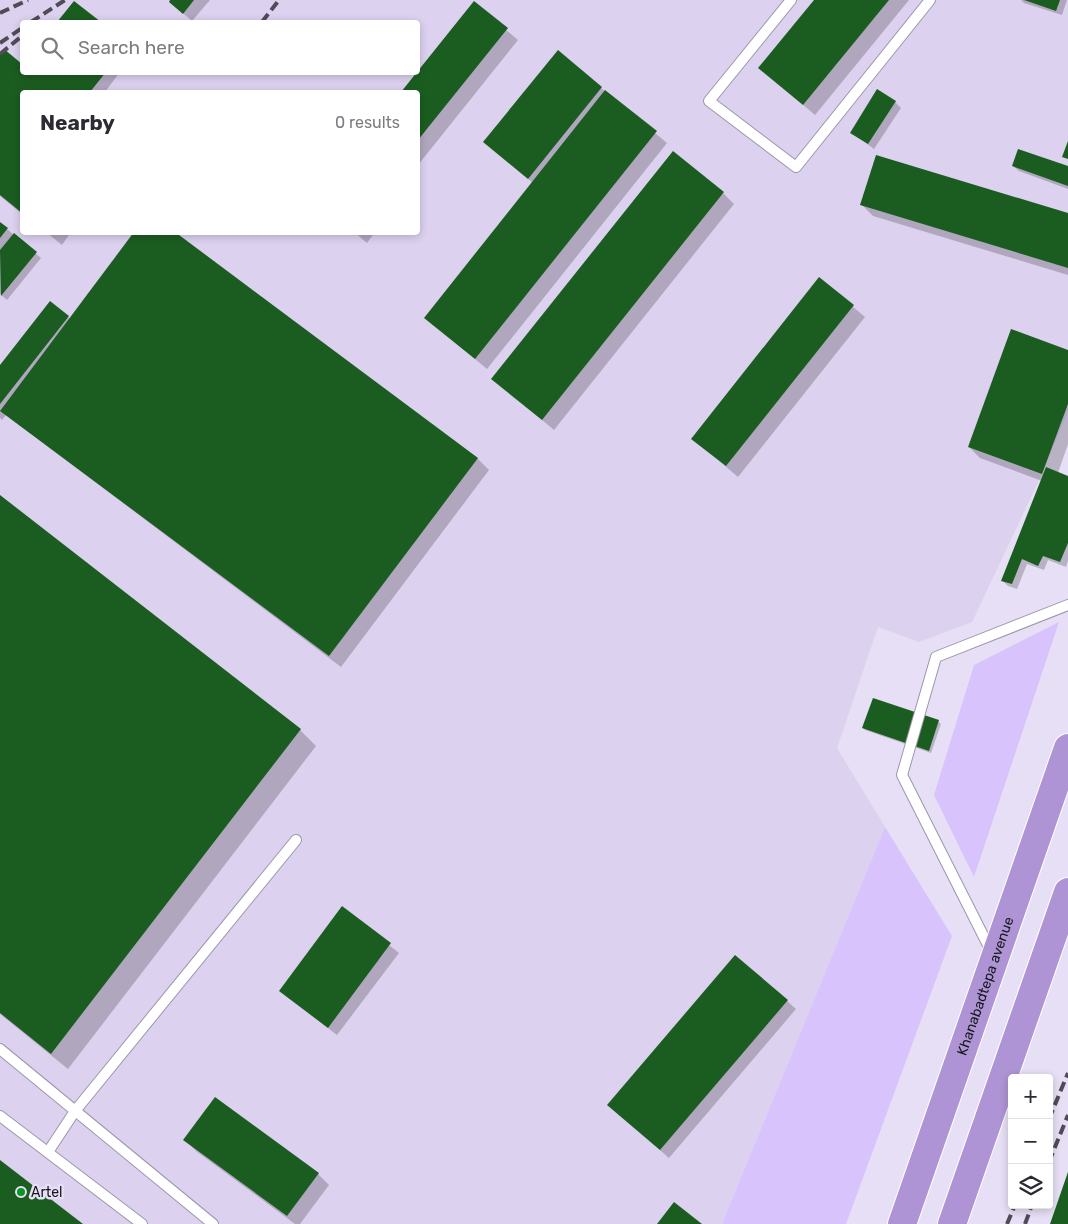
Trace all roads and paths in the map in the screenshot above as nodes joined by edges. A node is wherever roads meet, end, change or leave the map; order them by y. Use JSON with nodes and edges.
{"nodes":[{"id":1,"x":790,"y":0,"type":"edge"},
{"id":2,"x":930,"y":0,"type":"edge"},
{"id":3,"x":1068,"y":605,"type":"edge"},
{"id":4,"x":1068,"y":748,"type":"edge"},
{"id":5,"x":296,"y":840,"type":"dead end"},
{"id":6,"x":1068,"y":892,"type":"edge"},
{"id":7,"x":994,"y":958,"type":"junction"},
{"id":8,"x":0,"y":1050,"type":"edge"},
{"id":9,"x":76,"y":1111,"type":"junction"},
{"id":10,"x":0,"y":1116,"type":"edge"},
{"id":11,"x":48,"y":1152,"type":"junction"},
{"id":12,"x":142,"y":1224,"type":"edge"},
{"id":13,"x":213,"y":1224,"type":"edge"},
{"id":14,"x":902,"y":1224,"type":"edge"},
{"id":15,"x":952,"y":1224,"type":"edge"}],
"edges":[{"from":1,"to":2,"type":"lane"},
{"from":3,"to":7,"type":"lane"},
{"from":4,"to":7,"type":"highway","name":"Khanabadtepa avenue"},
{"from":5,"to":9,"type":"lane"},
{"from":6,"to":15,"type":"highway"},
{"from":7,"to":14,"type":"highway","name":"Khanabadtepa avenue"},
{"from":8,"to":9,"type":"lane"},
{"from":9,"to":11,"type":"lane"},
{"from":9,"to":13,"type":"lane"},
{"from":10,"to":11,"type":"lane"},
{"from":11,"to":12,"type":"lane"}]}
